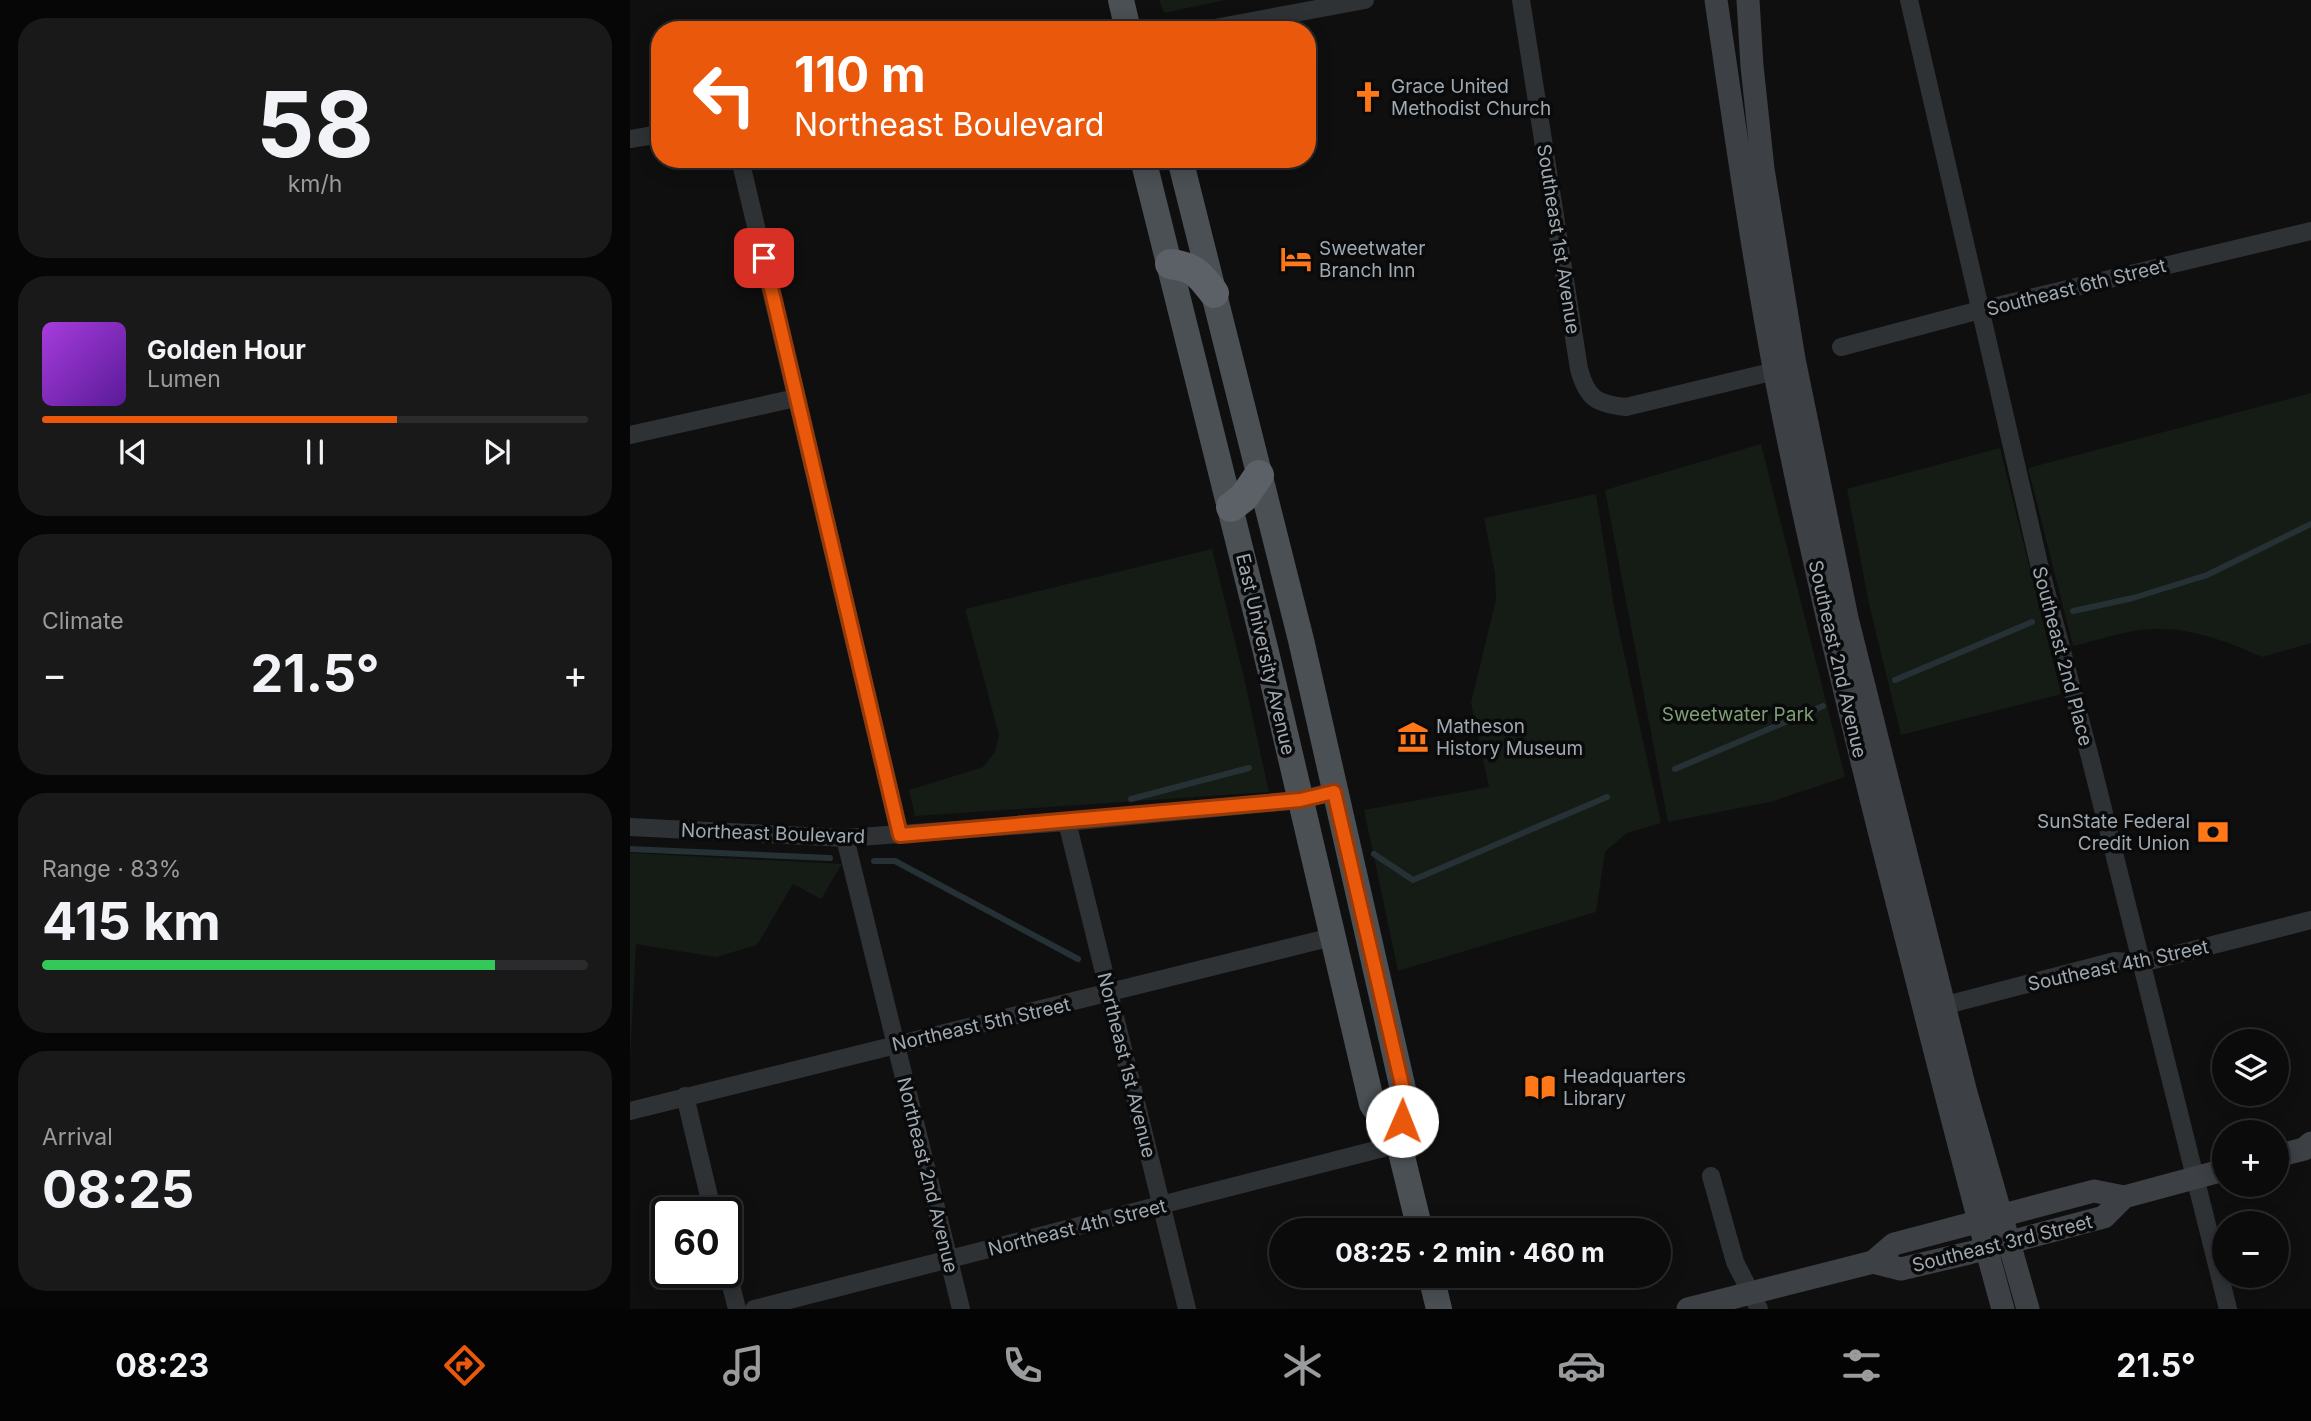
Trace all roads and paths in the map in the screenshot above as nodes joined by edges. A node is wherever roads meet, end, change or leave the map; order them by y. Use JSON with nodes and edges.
{"nodes":[{"id":1,"x":1121,"y":0,"type":"edge"},
{"id":2,"x":1365,"y":0,"type":"edge"},
{"id":3,"x":1521,"y":0,"type":"edge"},
{"id":4,"x":1716,"y":0,"type":"edge"},
{"id":5,"x":1748,"y":0,"type":"edge"},
{"id":6,"x":1909,"y":0,"type":"edge"},
{"id":7,"x":1126,"y":21,"type":"edge"},
{"id":8,"x":1252,"y":21,"type":"edge"},
{"id":9,"x":651,"y":136,"type":"edge"},
{"id":10,"x":630,"y":139,"type":"edge"},
{"id":11,"x":742,"y":168,"type":"edge"},
{"id":12,"x":1145,"y":168,"type":"edge"},
{"id":13,"x":1182,"y":168,"type":"edge"},
{"id":14,"x":2311,"y":231,"type":"edge"},
{"id":15,"x":1170,"y":264,"type":"junction"},
{"id":16,"x":1214,"y":293,"type":"junction"},
{"id":17,"x":1980,"y":310,"type":"junction"},
{"id":18,"x":1841,"y":347,"type":"dead end"},
{"id":19,"x":1785,"y":365,"type":"junction"},
{"id":20,"x":796,"y":398,"type":"junction"},
{"id":21,"x":630,"y":435,"type":"edge"},
{"id":22,"x":1259,"y":475,"type":"junction"},
{"id":23,"x":1231,"y":507,"type":"junction"},
{"id":24,"x":1334,"y":792,"type":"junction"},
{"id":25,"x":1300,"y":800,"type":"junction"},
{"id":26,"x":1067,"y":822,"type":"junction"},
{"id":27,"x":630,"y":827,"type":"edge"},
{"id":28,"x":900,"y":835,"type":"junction"},
{"id":29,"x":845,"y":838,"type":"junction"},
{"id":30,"x":2311,"y":920,"type":"edge"},
{"id":31,"x":1332,"y":937,"type":"junction"},
{"id":32,"x":2142,"y":963,"type":"junction"},
{"id":33,"x":1108,"y":994,"type":"junction"},
{"id":34,"x":1934,"y":1008,"type":"junction"},
{"id":35,"x":896,"y":1045,"type":"junction"},
{"id":36,"x":685,"y":1096,"type":"junction"},
{"id":37,"x":1956,"y":1096,"type":"junction"},
{"id":38,"x":630,"y":1111,"type":"edge"},
{"id":39,"x":1399,"y":1144,"type":"junction"},
{"id":40,"x":2309,"y":1148,"type":"edge"},
{"id":41,"x":2289,"y":1153,"type":"edge"},
{"id":42,"x":2212,"y":1173,"type":"edge"},
{"id":43,"x":1712,"y":1176,"type":"dead end"},
{"id":44,"x":2194,"y":1178,"type":"junction"},
{"id":45,"x":709,"y":1197,"type":"edge"},
{"id":46,"x":2124,"y":1197,"type":"junction"},
{"id":47,"x":1163,"y":1206,"type":"junction"},
{"id":48,"x":2002,"y":1216,"type":"junction"},
{"id":49,"x":1417,"y":1218,"type":"edge"},
{"id":50,"x":1979,"y":1222,"type":"junction"},
{"id":51,"x":2009,"y":1242,"type":"junction"},
{"id":52,"x":1986,"y":1249,"type":"junction"},
{"id":53,"x":948,"y":1260,"type":"junction"},
{"id":54,"x":1873,"y":1262,"type":"junction"},
{"id":55,"x":732,"y":1288,"type":"edge"},
{"id":56,"x":1434,"y":1288,"type":"edge"},
{"id":57,"x":1755,"y":1301,"type":"edge"},
{"id":58,"x":737,"y":1309,"type":"edge"},
{"id":59,"x":754,"y":1309,"type":"edge"},
{"id":60,"x":961,"y":1309,"type":"edge"},
{"id":61,"x":1187,"y":1309,"type":"edge"},
{"id":62,"x":1439,"y":1309,"type":"edge"},
{"id":63,"x":1688,"y":1309,"type":"edge"},
{"id":64,"x":2003,"y":1309,"type":"edge"},
{"id":65,"x":2028,"y":1309,"type":"edge"},
{"id":66,"x":2228,"y":1309,"type":"edge"}],
"edges":[{"from":1,"to":7,"type":"main road"},
{"from":2,"to":8,"type":"street"},
{"from":3,"to":19,"type":"street","name":"Southeast 1st Avenue"},
{"from":4,"to":19,"type":"street","name":"Southeast 2nd Avenue"},
{"from":5,"to":19,"type":"street","name":"Southeast 2nd Avenue"},
{"from":6,"to":17,"type":"street","name":"Southeast 2nd Place"},
{"from":9,"to":10,"type":"street"},
{"from":11,"to":20,"type":"street"},
{"from":12,"to":15,"type":"main road","name":"East University Avenue"},
{"from":13,"to":16,"type":"main road","name":"East University Avenue"},
{"from":14,"to":17,"type":"street","name":"Southeast 6th Street"},
{"from":15,"to":16,"type":"highway"},
{"from":15,"to":23,"type":"main road","name":"East University Avenue"},
{"from":16,"to":22,"type":"main road","name":"East University Avenue"},
{"from":17,"to":18,"type":"street","name":"Southeast 6th Street"},
{"from":17,"to":32,"type":"street","name":"Southeast 2nd Place"},
{"from":19,"to":34,"type":"street","name":"Southeast 2nd Avenue"},
{"from":20,"to":21,"type":"street"},
{"from":20,"to":28,"type":"street"},
{"from":22,"to":23,"type":"highway"},
{"from":22,"to":24,"type":"main road","name":"East University Avenue"},
{"from":23,"to":25,"type":"main road","name":"East University Avenue"},
{"from":24,"to":25,"type":"street","name":"Northeast Boulevard"},
{"from":24,"to":39,"type":"main road","name":"East University Avenue"},
{"from":25,"to":26,"type":"street","name":"Northeast Boulevard"},
{"from":25,"to":31,"type":"main road","name":"East University Avenue"},
{"from":26,"to":28,"type":"street","name":"Northeast Boulevard"},
{"from":26,"to":33,"type":"street","name":"Northeast 1st Avenue"},
{"from":27,"to":29,"type":"street","name":"Northeast Boulevard"},
{"from":28,"to":29,"type":"street","name":"Northeast Boulevard"},
{"from":29,"to":35,"type":"street","name":"Northeast 2nd Avenue"},
{"from":30,"to":32,"type":"street","name":"Southeast 4th Street"},
{"from":31,"to":33,"type":"street","name":"Northeast 5th Street"},
{"from":31,"to":39,"type":"main road","name":"East University Avenue"},
{"from":32,"to":34,"type":"street","name":"Southeast 4th Street"},
{"from":32,"to":44,"type":"street","name":"Southeast 2nd Place"},
{"from":33,"to":35,"type":"street","name":"Northeast 5th Street"},
{"from":33,"to":47,"type":"street","name":"Northeast 1st Avenue"},
{"from":34,"to":37,"type":"street","name":"Southeast 2nd Avenue"},
{"from":35,"to":36,"type":"street","name":"Northeast 5th Street"},
{"from":35,"to":53,"type":"street","name":"Northeast 2nd Avenue"},
{"from":36,"to":38,"type":"street","name":"Northeast 5th Street"},
{"from":36,"to":45,"type":"street"},
{"from":37,"to":48,"type":"street","name":"Southeast 2nd Avenue"},
{"from":37,"to":50,"type":"street","name":"Southeast 2nd Avenue"},
{"from":39,"to":47,"type":"street","name":"Northeast 4th Street"},
{"from":39,"to":49,"type":"main road","name":"East University Avenue"},
{"from":40,"to":41,"type":"street"},
{"from":42,"to":44,"type":"street","name":"Southeast 3rd Street"},
{"from":43,"to":57,"type":"street"},
{"from":44,"to":46,"type":"street","name":"Southeast 3rd Street"},
{"from":44,"to":66,"type":"street","name":"Southeast 2nd Place"},
{"from":46,"to":48,"type":"street","name":"Southeast 3rd Street"},
{"from":46,"to":51,"type":"street","name":"Southeast 3rd Street"},
{"from":47,"to":53,"type":"street","name":"Northeast 4th Street"},
{"from":47,"to":61,"type":"street","name":"Northeast 1st Avenue"},
{"from":48,"to":50,"type":"street","name":"Southeast 3rd Street"},
{"from":48,"to":51,"type":"street","name":"Southeast 2nd Avenue"},
{"from":50,"to":52,"type":"street","name":"Southeast 2nd Avenue"},
{"from":50,"to":54,"type":"street","name":"Southeast 3rd Street"},
{"from":51,"to":52,"type":"street","name":"Southeast 3rd Street"},
{"from":51,"to":65,"type":"street","name":"Southeast 2nd Avenue"},
{"from":52,"to":54,"type":"street","name":"Southeast 3rd Street"},
{"from":52,"to":64,"type":"street","name":"Southeast 2nd Avenue"},
{"from":53,"to":59,"type":"street","name":"Northeast 4th Street"},
{"from":53,"to":60,"type":"street","name":"Northeast 2nd Avenue"},
{"from":54,"to":57,"type":"street","name":"Southeast 3rd Street"},
{"from":55,"to":58,"type":"street"},
{"from":56,"to":62,"type":"main road"},
{"from":57,"to":63,"type":"street","name":"Southeast 3rd Street"}]}
